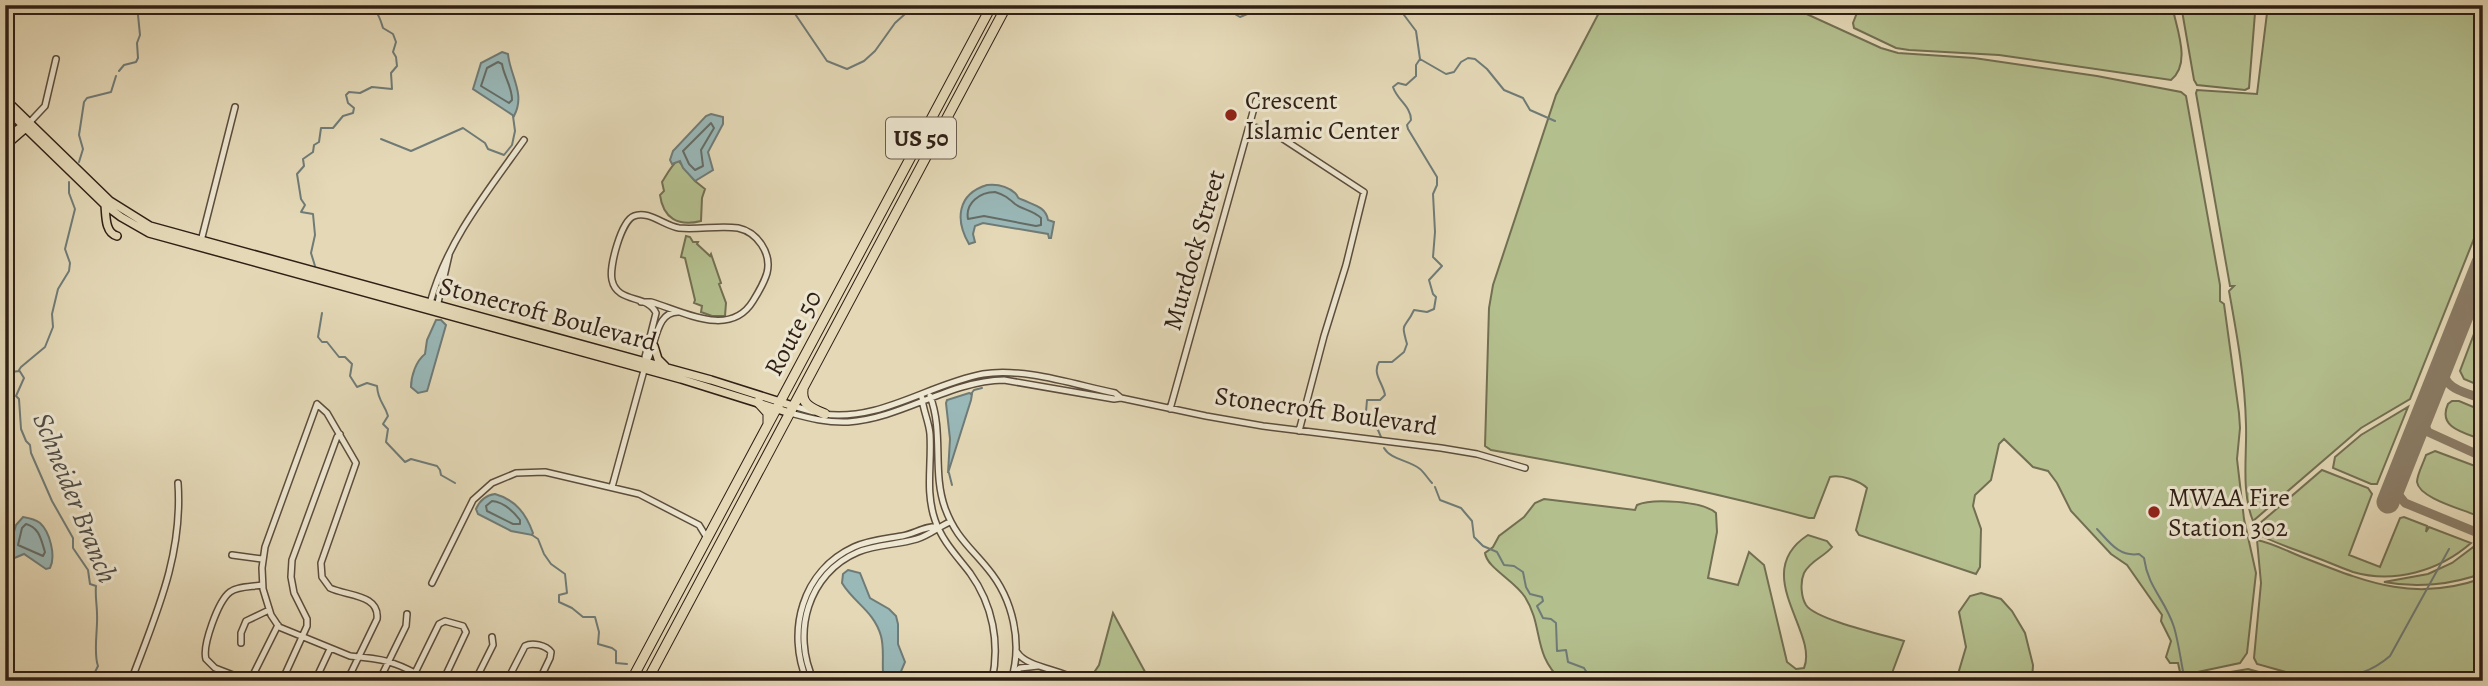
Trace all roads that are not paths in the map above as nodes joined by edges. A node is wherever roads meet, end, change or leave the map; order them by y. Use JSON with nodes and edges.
{"nodes":[{"id":1,"x":992,"y":5,"type":"edge"},
{"id":2,"x":1007,"y":5,"type":"edge"},
{"id":3,"x":55,"y":59,"type":"dead end"},
{"id":4,"x":5,"y":99,"type":"edge"},
{"id":5,"x":1256,"y":102,"type":"dead end"},
{"id":6,"x":235,"y":107,"type":"dead end"},
{"id":7,"x":5,"y":108,"type":"edge"},
{"id":8,"x":27,"y":125,"type":"junction"},
{"id":9,"x":1249,"y":126,"type":"junction"},
{"id":10,"x":5,"y":139,"type":"edge"},
{"id":11,"x":524,"y":140,"type":"dead end"},
{"id":12,"x":5,"y":146,"type":"edge"},
{"id":13,"x":105,"y":205,"type":"junction"},
{"id":14,"x":117,"y":236,"type":"dead end"},
{"id":15,"x":200,"y":244,"type":"junction"},
{"id":16,"x":641,"y":302,"type":"junction"},
{"id":17,"x":433,"y":307,"type":"junction"},
{"id":18,"x":682,"y":313,"type":"junction"},
{"id":19,"x":654,"y":346,"type":"junction"},
{"id":20,"x":645,"y":366,"type":"junction"},
{"id":21,"x":668,"y":369,"type":"junction"},
{"id":22,"x":803,"y":388,"type":"junction"},
{"id":23,"x":923,"y":393,"type":"junction"},
{"id":24,"x":931,"y":397,"type":"junction"},
{"id":25,"x":1121,"y":398,"type":"junction"},
{"id":26,"x":922,"y":401,"type":"junction"},
{"id":27,"x":758,"y":402,"type":"junction"},
{"id":28,"x":779,"y":405,"type":"junction"},
{"id":29,"x":792,"y":409,"type":"junction"},
{"id":30,"x":1170,"y":409,"type":"junction"},
{"id":31,"x":825,"y":414,"type":"junction"},
{"id":32,"x":768,"y":425,"type":"junction"},
{"id":33,"x":1299,"y":431,"type":"junction"},
{"id":34,"x":340,"y":434,"type":"junction"},
{"id":35,"x":1525,"y":468,"type":"dead end"},
{"id":36,"x":178,"y":483,"type":"dead end"},
{"id":37,"x":612,"y":487,"type":"junction"},
{"id":38,"x":716,"y":522,"type":"junction"},
{"id":39,"x":950,"y":522,"type":"junction"},
{"id":40,"x":699,"y":524,"type":"junction"},
{"id":41,"x":938,"y":527,"type":"junction"},
{"id":42,"x":707,"y":539,"type":"junction"},
{"id":43,"x":232,"y":555,"type":"dead end"},
{"id":44,"x":262,"y":559,"type":"junction"},
{"id":45,"x":432,"y":583,"type":"dead end"},
{"id":46,"x":262,"y":585,"type":"junction"},
{"id":47,"x":269,"y":610,"type":"junction"},
{"id":48,"x":407,"y":614,"type":"dead end"},
{"id":49,"x":278,"y":625,"type":"junction"},
{"id":50,"x":492,"y":637,"type":"dead end"},
{"id":51,"x":303,"y":638,"type":"junction"},
{"id":52,"x":242,"y":643,"type":"dead end"},
{"id":53,"x":330,"y":649,"type":"junction"},
{"id":54,"x":1016,"y":651,"type":"junction"},
{"id":55,"x":359,"y":657,"type":"junction"},
{"id":56,"x":388,"y":662,"type":"junction"},
{"id":57,"x":1041,"y":666,"type":"junction"},
{"id":58,"x":415,"y":673,"type":"junction"},
{"id":59,"x":1012,"y":678,"type":"edge"},
{"id":60,"x":131,"y":681,"type":"edge"},
{"id":61,"x":282,"y":681,"type":"edge"},
{"id":62,"x":315,"y":681,"type":"edge"},
{"id":63,"x":347,"y":681,"type":"edge"},
{"id":64,"x":379,"y":681,"type":"edge"},
{"id":65,"x":411,"y":681,"type":"edge"},
{"id":66,"x":430,"y":681,"type":"edge"},
{"id":67,"x":443,"y":681,"type":"edge"},
{"id":68,"x":475,"y":681,"type":"edge"},
{"id":69,"x":507,"y":681,"type":"edge"},
{"id":70,"x":539,"y":681,"type":"edge"},
{"id":71,"x":631,"y":681,"type":"edge"},
{"id":72,"x":647,"y":681,"type":"edge"},
{"id":73,"x":807,"y":681,"type":"edge"},
{"id":74,"x":814,"y":681,"type":"edge"},
{"id":75,"x":992,"y":681,"type":"edge"},
{"id":76,"x":1079,"y":681,"type":"edge"}],
"edges":[{"from":1,"to":28,"type":"highway","name":"Route 50","number":"US 50"},
{"from":2,"to":22,"type":"highway","name":"Route 50","number":"US 50"},
{"from":3,"to":8,"type":"street"},
{"from":4,"to":8,"type":"main road","name":"Stonecroft Boulevard"},
{"from":5,"to":9,"type":"street","name":"Murdock Street"},
{"from":6,"to":15,"type":"street"},
{"from":7,"to":8,"type":"main road","name":"Stonecroft Boulevard"},
{"from":8,"to":10,"type":"main road"},
{"from":8,"to":12,"type":"main road"},
{"from":8,"to":13,"type":"main road","name":"Stonecroft Boulevard"},
{"from":8,"to":15,"type":"main road","name":"Stonecroft Boulevard"},
{"from":9,"to":30,"type":"street","name":"Murdock Street"},
{"from":9,"to":33,"type":"street"},
{"from":11,"to":17,"type":"street"},
{"from":13,"to":14,"type":"main road"},
{"from":13,"to":15,"type":"main road","name":"Stonecroft Boulevard"},
{"from":15,"to":17,"type":"main road","name":"Stonecroft Boulevard"},
{"from":15,"to":17,"type":"main road","name":"Stonecroft Boulevard"},
{"from":16,"to":18,"type":"street"},
{"from":16,"to":18,"type":"street"},
{"from":16,"to":20,"type":"street"},
{"from":17,"to":20,"type":"main road","name":"Stonecroft Boulevard"},
{"from":18,"to":19,"type":"street"},
{"from":19,"to":20,"type":"street"},
{"from":19,"to":21,"type":"main road"},
{"from":20,"to":21,"type":"main road","name":"Stonecroft Boulevard"},
{"from":20,"to":27,"type":"main road","name":"Stonecroft Boulevard"},
{"from":20,"to":37,"type":"street"},
{"from":21,"to":28,"type":"main road","name":"Stonecroft Boulevard"},
{"from":22,"to":29,"type":"highway","name":"Route 50","number":"US 50"},
{"from":22,"to":31,"type":"highway"},
{"from":23,"to":24,"type":"street"},
{"from":23,"to":25,"type":"street","name":"Stonecroft Boulevard"},
{"from":23,"to":26,"type":"street"},
{"from":23,"to":31,"type":"street","name":"Stonecroft Boulevard"},
{"from":24,"to":25,"type":"street","name":"Stonecroft Boulevard"},
{"from":24,"to":26,"type":"street","name":"Stonecroft Boulevard"},
{"from":24,"to":39,"type":"street"},
{"from":25,"to":30,"type":"street","name":"Stonecroft Boulevard"},
{"from":26,"to":29,"type":"street","name":"Stonecroft Boulevard"},
{"from":26,"to":41,"type":"street"},
{"from":27,"to":28,"type":"main road","name":"Stonecroft Boulevard"},
{"from":27,"to":32,"type":"highway"},
{"from":28,"to":29,"type":"main road","name":"Stonecroft Boulevard"},
{"from":28,"to":32,"type":"highway","name":"Route 50","number":"US 50"},
{"from":29,"to":31,"type":"street","name":"Stonecroft Boulevard"},
{"from":29,"to":72,"type":"highway","name":"Route 50","number":"US 50"},
{"from":30,"to":33,"type":"street","name":"Stonecroft Boulevard"},
{"from":32,"to":38,"type":"highway","name":"Route 50","number":"US 50"},
{"from":33,"to":35,"type":"street","name":"Stonecroft Boulevard"},
{"from":34,"to":44,"type":"street"},
{"from":34,"to":51,"type":"street"},
{"from":34,"to":55,"type":"street"},
{"from":36,"to":60,"type":"street"},
{"from":37,"to":40,"type":"street"},
{"from":37,"to":45,"type":"street"},
{"from":38,"to":40,"type":"street"},
{"from":38,"to":42,"type":"highway","name":"Route 50","number":"US 50"},
{"from":39,"to":41,"type":"street"},
{"from":39,"to":54,"type":"street"},
{"from":40,"to":42,"type":"street"},
{"from":41,"to":73,"type":"street"},
{"from":41,"to":74,"type":"street"},
{"from":41,"to":75,"type":"street"},
{"from":42,"to":71,"type":"highway","name":"Route 50","number":"US 50"},
{"from":43,"to":44,"type":"street"},
{"from":44,"to":46,"type":"street"},
{"from":46,"to":47,"type":"street"},
{"from":46,"to":49,"type":"street"},
{"from":47,"to":49,"type":"street"},
{"from":47,"to":52,"type":"street"},
{"from":48,"to":56,"type":"street"},
{"from":49,"to":51,"type":"street"},
{"from":50,"to":68,"type":"street"},
{"from":51,"to":53,"type":"street"},
{"from":51,"to":61,"type":"street"},
{"from":53,"to":55,"type":"street"},
{"from":53,"to":62,"type":"street"},
{"from":54,"to":57,"type":"street"},
{"from":54,"to":59,"type":"street"},
{"from":55,"to":56,"type":"street"},
{"from":55,"to":63,"type":"street"},
{"from":56,"to":58,"type":"street"},
{"from":56,"to":64,"type":"street"},
{"from":57,"to":59,"type":"street"},
{"from":57,"to":76,"type":"street"},
{"from":58,"to":65,"type":"street"},
{"from":58,"to":66,"type":"street"},
{"from":58,"to":67,"type":"street"},
{"from":69,"to":70,"type":"street"}]}
